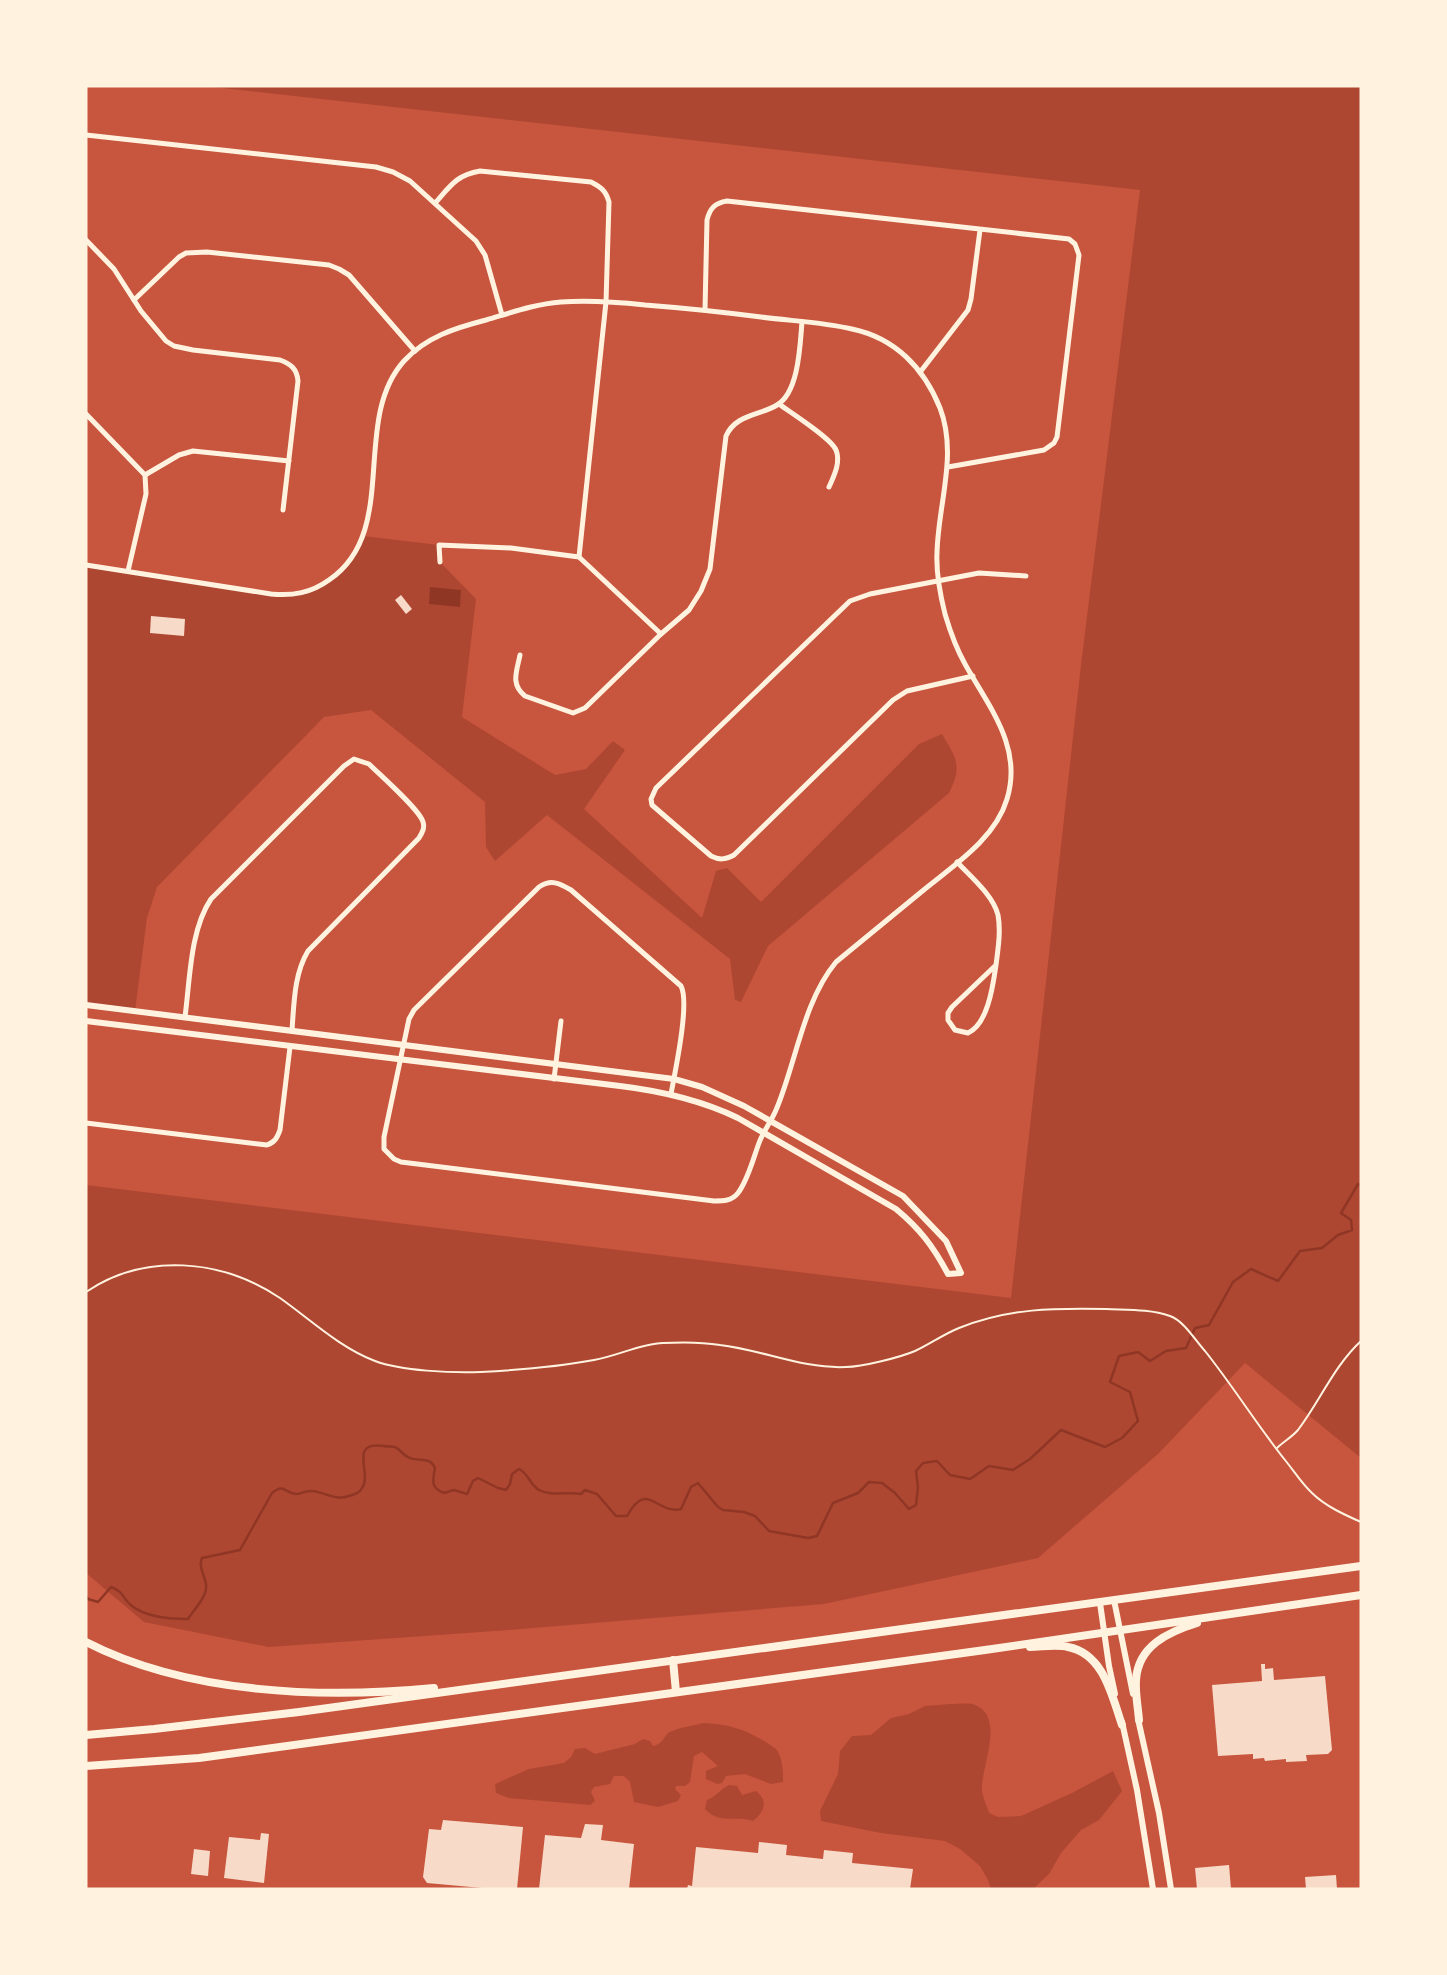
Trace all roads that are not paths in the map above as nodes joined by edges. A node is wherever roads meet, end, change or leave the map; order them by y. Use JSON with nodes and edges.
{"nodes":[{"id":1,"x":86,"y":135,"type":"edge"},
{"id":2,"x":436,"y":202,"type":"junction"},
{"id":3,"x":980,"y":230,"type":"junction"},
{"id":4,"x":86,"y":240,"type":"edge"},
{"id":5,"x":134,"y":300,"type":"junction"},
{"id":6,"x":606,"y":302,"type":"junction"},
{"id":7,"x":705,"y":310,"type":"junction"},
{"id":8,"x":502,"y":314,"type":"junction"},
{"id":9,"x":802,"y":322,"type":"junction"},
{"id":10,"x":415,"y":351,"type":"junction"},
{"id":11,"x":921,"y":371,"type":"junction"},
{"id":12,"x":779,"y":404,"type":"junction"},
{"id":13,"x":86,"y":414,"type":"edge"},
{"id":14,"x":289,"y":461,"type":"junction"},
{"id":15,"x":948,"y":467,"type":"junction"},
{"id":16,"x":145,"y":475,"type":"junction"},
{"id":17,"x":829,"y":487,"type":"dead end"},
{"id":18,"x":283,"y":510,"type":"dead end"},
{"id":19,"x":579,"y":556,"type":"junction"},
{"id":20,"x":440,"y":562,"type":"dead end"},
{"id":21,"x":86,"y":565,"type":"edge"},
{"id":22,"x":128,"y":571,"type":"junction"},
{"id":23,"x":1026,"y":576,"type":"dead end"},
{"id":24,"x":939,"y":581,"type":"junction"},
{"id":25,"x":661,"y":634,"type":"junction"},
{"id":26,"x":520,"y":655,"type":"dead end"},
{"id":27,"x":972,"y":676,"type":"junction"},
{"id":28,"x":957,"y":862,"type":"junction"},
{"id":29,"x":996,"y":965,"type":"junction"},
{"id":30,"x":86,"y":1005,"type":"edge"},
{"id":31,"x":185,"y":1017,"type":"junction"},
{"id":32,"x":86,"y":1021,"type":"edge"},
{"id":33,"x":561,"y":1021,"type":"dead end"},
{"id":34,"x":292,"y":1030,"type":"junction"},
{"id":35,"x":183,"y":1032,"type":"junction"},
{"id":36,"x":405,"y":1046,"type":"junction"},
{"id":37,"x":290,"y":1047,"type":"junction"},
{"id":38,"x":402,"y":1059,"type":"junction"},
{"id":39,"x":556,"y":1063,"type":"junction"},
{"id":40,"x":554,"y":1079,"type":"junction"},
{"id":41,"x":674,"y":1079,"type":"junction"},
{"id":42,"x":671,"y":1094,"type":"junction"},
{"id":43,"x":770,"y":1120,"type":"junction"},
{"id":44,"x":86,"y":1123,"type":"edge"},
{"id":45,"x":764,"y":1133,"type":"junction"},
{"id":46,"x":1361,"y":1566,"type":"edge"},
{"id":47,"x":1361,"y":1595,"type":"edge"},
{"id":48,"x":1114,"y":1600,"type":"junction"},
{"id":49,"x":1100,"y":1603,"type":"junction"},
{"id":50,"x":1225,"y":1615,"type":"junction"},
{"id":51,"x":1119,"y":1629,"type":"junction"},
{"id":52,"x":1104,"y":1632,"type":"junction"},
{"id":53,"x":86,"y":1642,"type":"edge"},
{"id":54,"x":985,"y":1650,"type":"junction"},
{"id":55,"x":673,"y":1660,"type":"junction"},
{"id":56,"x":593,"y":1671,"type":"junction"},
{"id":57,"x":676,"y":1692,"type":"junction"},
{"id":58,"x":1139,"y":1720,"type":"junction"},
{"id":59,"x":1122,"y":1724,"type":"junction"},
{"id":60,"x":86,"y":1735,"type":"edge"},
{"id":61,"x":86,"y":1769,"type":"edge"},
{"id":62,"x":1153,"y":1889,"type":"edge"},
{"id":63,"x":1171,"y":1889,"type":"edge"}],
"edges":[{"from":1,"to":2,"type":"street"},
{"from":2,"to":6,"type":"street"},
{"from":2,"to":8,"type":"street"},
{"from":3,"to":7,"type":"street"},
{"from":3,"to":11,"type":"street"},
{"from":3,"to":15,"type":"street"},
{"from":4,"to":5,"type":"street"},
{"from":5,"to":10,"type":"street"},
{"from":5,"to":14,"type":"street"},
{"from":6,"to":7,"type":"street"},
{"from":6,"to":8,"type":"street"},
{"from":6,"to":19,"type":"street"},
{"from":7,"to":9,"type":"street"},
{"from":8,"to":10,"type":"street"},
{"from":9,"to":11,"type":"street"},
{"from":9,"to":12,"type":"street"},
{"from":10,"to":22,"type":"street"},
{"from":11,"to":15,"type":"street"},
{"from":12,"to":17,"type":"street"},
{"from":12,"to":25,"type":"street"},
{"from":13,"to":16,"type":"street"},
{"from":14,"to":16,"type":"street"},
{"from":14,"to":18,"type":"street"},
{"from":15,"to":24,"type":"street"},
{"from":16,"to":22,"type":"street"},
{"from":19,"to":20,"type":"street"},
{"from":19,"to":25,"type":"street"},
{"from":21,"to":22,"type":"street"},
{"from":23,"to":24,"type":"street"},
{"from":24,"to":27,"type":"street"},
{"from":24,"to":27,"type":"street"},
{"from":25,"to":26,"type":"street"},
{"from":27,"to":28,"type":"street"},
{"from":28,"to":29,"type":"street"},
{"from":28,"to":43,"type":"street"},
{"from":29,"to":29,"type":"street"},
{"from":30,"to":31,"type":"street"},
{"from":31,"to":34,"type":"street"},
{"from":31,"to":34,"type":"street"},
{"from":31,"to":35,"type":"street"},
{"from":32,"to":35,"type":"street"},
{"from":33,"to":39,"type":"street"},
{"from":34,"to":36,"type":"street"},
{"from":34,"to":37,"type":"street"},
{"from":35,"to":37,"type":"street"},
{"from":36,"to":38,"type":"street"},
{"from":36,"to":39,"type":"street"},
{"from":36,"to":41,"type":"street"},
{"from":37,"to":38,"type":"street"},
{"from":37,"to":44,"type":"street"},
{"from":38,"to":40,"type":"street"},
{"from":38,"to":45,"type":"street"},
{"from":39,"to":40,"type":"street"},
{"from":39,"to":41,"type":"street"},
{"from":40,"to":42,"type":"street"},
{"from":41,"to":42,"type":"street"},
{"from":41,"to":43,"type":"street"},
{"from":42,"to":45,"type":"street"},
{"from":43,"to":45,"type":"street"},
{"from":43,"to":45,"type":"street"},
{"from":46,"to":48,"type":"highway"},
{"from":47,"to":50,"type":"highway"},
{"from":48,"to":49,"type":"highway"},
{"from":48,"to":51,"type":"street"},
{"from":49,"to":52,"type":"street"},
{"from":49,"to":55,"type":"highway"},
{"from":50,"to":51,"type":"highway"},
{"from":50,"to":58,"type":"highway"},
{"from":51,"to":52,"type":"highway"},
{"from":51,"to":58,"type":"street"},
{"from":52,"to":54,"type":"highway"},
{"from":52,"to":59,"type":"street"},
{"from":53,"to":56,"type":"highway"},
{"from":54,"to":57,"type":"highway"},
{"from":54,"to":59,"type":"highway"},
{"from":55,"to":56,"type":"highway"},
{"from":55,"to":57,"type":"highway"},
{"from":56,"to":60,"type":"highway"},
{"from":57,"to":61,"type":"highway"},
{"from":58,"to":63,"type":"street"},
{"from":59,"to":62,"type":"street"}]}
